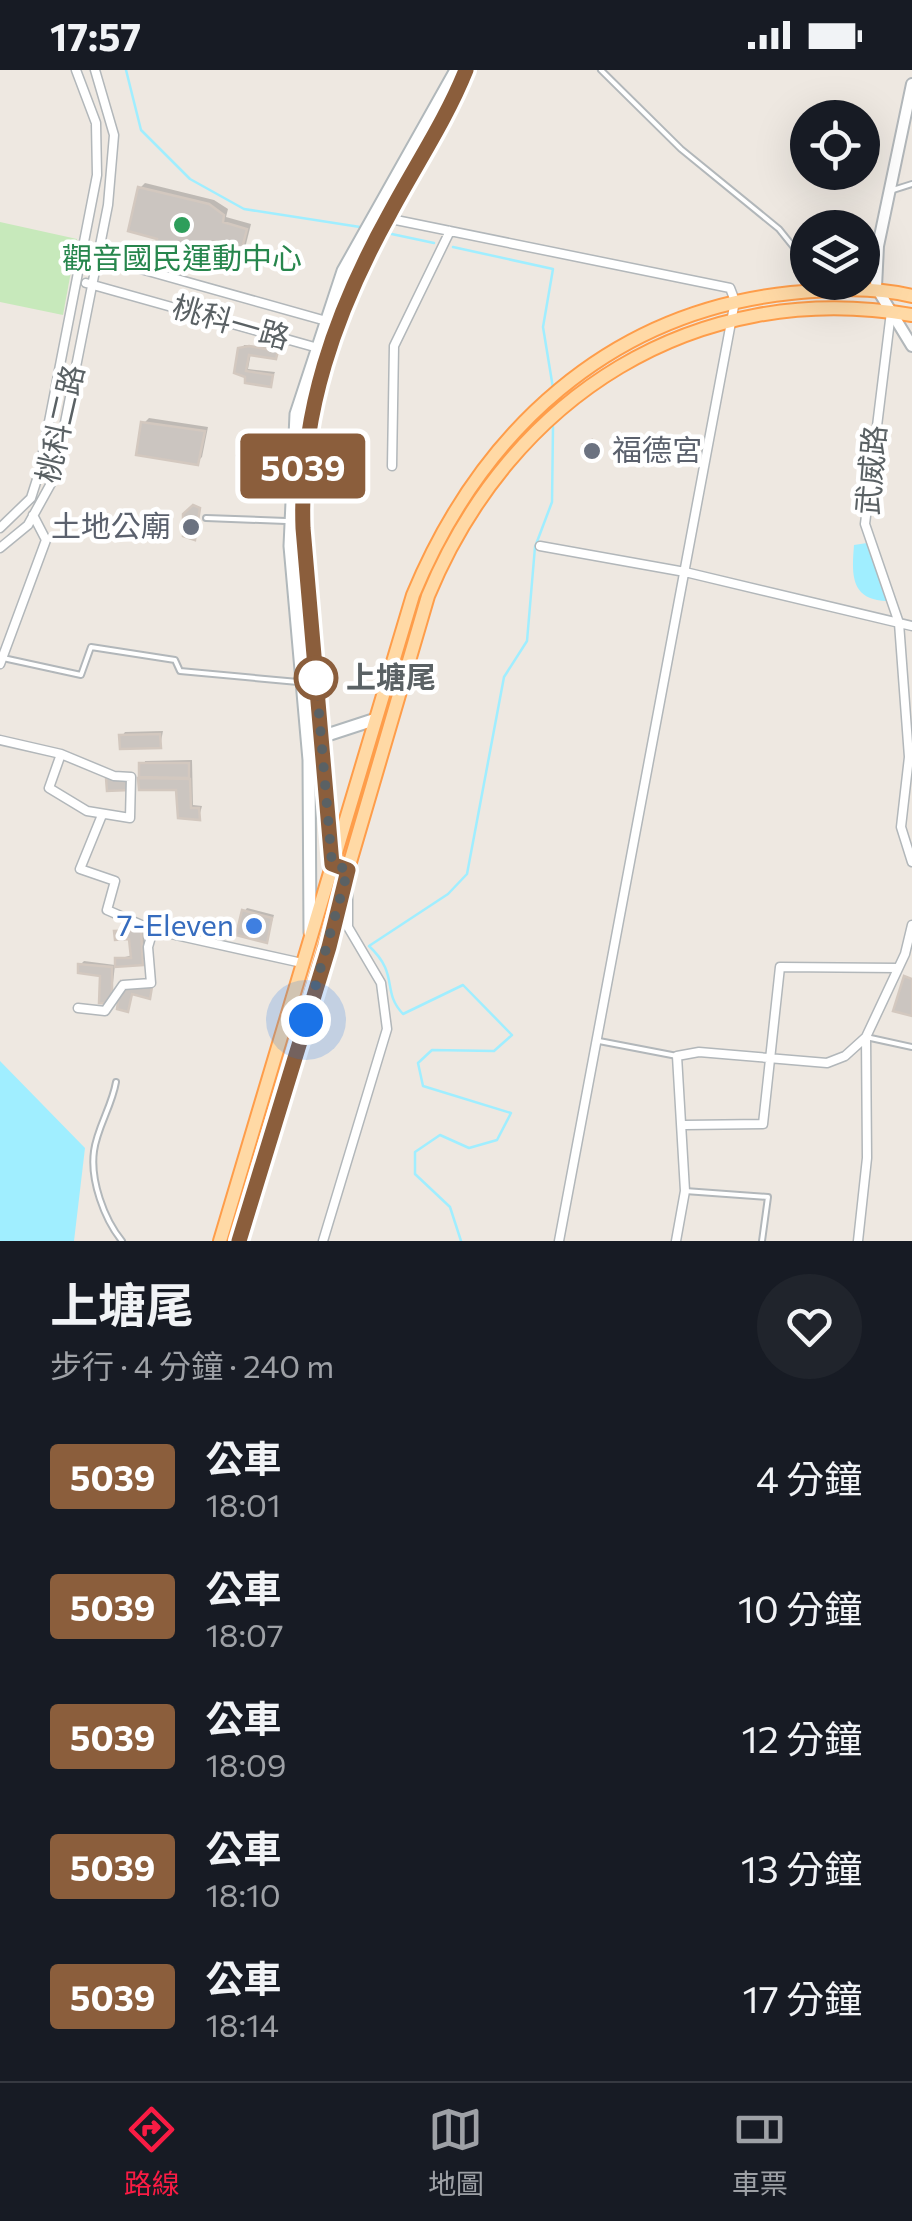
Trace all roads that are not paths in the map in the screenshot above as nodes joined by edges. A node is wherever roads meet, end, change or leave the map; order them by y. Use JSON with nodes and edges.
{"nodes":[{"id":1,"x":76,"y":70,"type":"edge"},
{"id":2,"x":95,"y":70,"type":"edge"},
{"id":3,"x":456,"y":70,"type":"edge"},
{"id":4,"x":466,"y":70,"type":"edge"},
{"id":5,"x":601,"y":70,"type":"edge"},
{"id":6,"x":912,"y":84,"type":"edge"},
{"id":7,"x":912,"y":184,"type":"edge"},
{"id":8,"x":889,"y":192,"type":"junction"},
{"id":9,"x":385,"y":222,"type":"junction"},
{"id":10,"x":450,"y":232,"type":"junction"},
{"id":11,"x":880,"y":236,"type":"edge"},
{"id":12,"x":790,"y":243,"type":"edge"},
{"id":13,"x":80,"y":252,"type":"junction"},
{"id":14,"x":98,"y":257,"type":"junction"},
{"id":15,"x":77,"y":280,"type":"junction"},
{"id":16,"x":91,"y":284,"type":"junction"},
{"id":17,"x":880,"y":288,"type":"edge"},
{"id":18,"x":790,"y":291,"type":"edge"},
{"id":19,"x":880,"y":294,"type":"edge"},
{"id":20,"x":912,"y":296,"type":"edge"},
{"id":21,"x":735,"y":300,"type":"junction"},
{"id":22,"x":891,"y":312,"type":"junction"},
{"id":23,"x":912,"y":315,"type":"edge"},
{"id":24,"x":733,"y":316,"type":"junction"},
{"id":25,"x":324,"y":319,"type":"junction"},
{"id":26,"x":337,"y":324,"type":"junction"},
{"id":27,"x":912,"y":346,"type":"edge"},
{"id":28,"x":321,"y":349,"type":"junction"},
{"id":29,"x":392,"y":466,"type":"dead end"},
{"id":30,"x":33,"y":516,"type":"junction"},
{"id":31,"x":206,"y":518,"type":"dead end"},
{"id":32,"x":296,"y":521,"type":"junction"},
{"id":33,"x":0,"y":528,"type":"edge"},
{"id":34,"x":540,"y":546,"type":"dead end"},
{"id":35,"x":0,"y":548,"type":"edge"},
{"id":36,"x":685,"y":572,"type":"junction"},
{"id":37,"x":899,"y":623,"type":"junction"},
{"id":38,"x":912,"y":626,"type":"edge"},
{"id":39,"x":1,"y":661,"type":"edge"},
{"id":40,"x":302,"y":683,"type":"junction"},
{"id":41,"x":373,"y":720,"type":"junction"},
{"id":42,"x":321,"y":737,"type":"junction"},
{"id":43,"x":0,"y":740,"type":"edge"},
{"id":44,"x":60,"y":754,"type":"junction"},
{"id":45,"x":102,"y":815,"type":"junction"},
{"id":46,"x":310,"y":862,"type":"junction"},
{"id":47,"x":912,"y":862,"type":"edge"},
{"id":48,"x":332,"y":864,"type":"junction"},
{"id":49,"x":348,"y":870,"type":"junction"},
{"id":50,"x":912,"y":925,"type":"edge"},
{"id":51,"x":153,"y":930,"type":"junction"},
{"id":52,"x":310,"y":937,"type":"junction"},
{"id":53,"x":908,"y":955,"type":"edge"},
{"id":54,"x":302,"y":962,"type":"junction"},
{"id":55,"x":898,"y":968,"type":"junction"},
{"id":56,"x":78,"y":1008,"type":"dead end"},
{"id":57,"x":866,"y":1036,"type":"junction"},
{"id":58,"x":599,"y":1041,"type":"junction"},
{"id":59,"x":912,"y":1047,"type":"edge"},
{"id":60,"x":677,"y":1056,"type":"junction"},
{"id":61,"x":767,"y":1057,"type":"junction"},
{"id":62,"x":116,"y":1082,"type":"dead end"},
{"id":63,"x":684,"y":1125,"type":"junction"},
{"id":64,"x":685,"y":1191,"type":"junction"},
{"id":65,"x":122,"y":1241,"type":"edge"},
{"id":66,"x":220,"y":1241,"type":"edge"},
{"id":67,"x":238,"y":1241,"type":"edge"},
{"id":68,"x":323,"y":1241,"type":"edge"},
{"id":69,"x":559,"y":1241,"type":"edge"},
{"id":70,"x":676,"y":1241,"type":"edge"},
{"id":71,"x":762,"y":1241,"type":"edge"},
{"id":72,"x":858,"y":1241,"type":"edge"}],
"edges":[{"from":1,"to":13,"type":"street","name":"桃科二路"},
{"from":2,"to":14,"type":"street","name":"桃科二路"},
{"from":3,"to":25,"type":"main road"},
{"from":4,"to":9,"type":"main road"},
{"from":5,"to":12,"type":"lane"},
{"from":6,"to":8,"type":"street"},
{"from":7,"to":8,"type":"lane"},
{"from":8,"to":11,"type":"street"},
{"from":9,"to":10,"type":"street"},
{"from":9,"to":26,"type":"main road"},
{"from":10,"to":21,"type":"street"},
{"from":10,"to":29,"type":"street"},
{"from":13,"to":14,"type":"street","name":"桃科一路"},
{"from":13,"to":15,"type":"street","name":"桃科二路"},
{"from":14,"to":16,"type":"street","name":"桃科二路"},
{"from":14,"to":25,"type":"street","name":"桃科一路"},
{"from":15,"to":16,"type":"street","name":"桃科一路"},
{"from":15,"to":33,"type":"street","name":"桃科二路"},
{"from":16,"to":28,"type":"street","name":"桃科一路"},
{"from":16,"to":30,"type":"street","name":"桃科二路"},
{"from":17,"to":20,"type":"main road"},
{"from":18,"to":21,"type":"main road"},
{"from":19,"to":22,"type":"street"},
{"from":21,"to":24,"type":"street"},
{"from":21,"to":41,"type":"main road"},
{"from":22,"to":23,"type":"main road"},
{"from":22,"to":24,"type":"main road"},
{"from":22,"to":27,"type":"street"},
{"from":22,"to":37,"type":"street","name":"武威路"},
{"from":24,"to":36,"type":"street"},
{"from":24,"to":49,"type":"main road"},
{"from":25,"to":26,"type":"street","name":"桃科一路"},
{"from":25,"to":28,"type":"main road"},
{"from":26,"to":28,"type":"main road"},
{"from":28,"to":32,"type":"main road"},
{"from":30,"to":35,"type":"street","name":"桃科二路"},
{"from":30,"to":39,"type":"street"},
{"from":31,"to":32,"type":"lane"},
{"from":32,"to":40,"type":"main road"},
{"from":32,"to":42,"type":"main road"},
{"from":34,"to":36,"type":"street"},
{"from":36,"to":37,"type":"street"},
{"from":36,"to":58,"type":"street"},
{"from":37,"to":38,"type":"street"},
{"from":37,"to":47,"type":"street","name":"武威路"},
{"from":39,"to":40,"type":"lane"},
{"from":40,"to":46,"type":"main road"},
{"from":41,"to":42,"type":"main road"},
{"from":41,"to":48,"type":"main road"},
{"from":42,"to":48,"type":"main road"},
{"from":43,"to":44,"type":"street"},
{"from":44,"to":45,"type":"street"},
{"from":44,"to":45,"type":"street"},
{"from":45,"to":51,"type":"street"},
{"from":46,"to":48,"type":"main road"},
{"from":46,"to":52,"type":"main road"},
{"from":48,"to":49,"type":"main road"},
{"from":48,"to":52,"type":"main road"},
{"from":49,"to":67,"type":"main road"},
{"from":49,"to":68,"type":"street"},
{"from":50,"to":53,"type":"street"},
{"from":51,"to":54,"type":"street"},
{"from":51,"to":56,"type":"street"},
{"from":52,"to":54,"type":"main road"},
{"from":53,"to":55,"type":"street"},
{"from":54,"to":66,"type":"main road"},
{"from":55,"to":57,"type":"street"},
{"from":55,"to":61,"type":"street"},
{"from":57,"to":59,"type":"lane"},
{"from":57,"to":61,"type":"street"},
{"from":57,"to":72,"type":"street"},
{"from":58,"to":60,"type":"lane"},
{"from":58,"to":69,"type":"street"},
{"from":60,"to":61,"type":"street"},
{"from":60,"to":63,"type":"street"},
{"from":61,"to":63,"type":"street"},
{"from":62,"to":65,"type":"lane"},
{"from":63,"to":64,"type":"street"},
{"from":64,"to":70,"type":"street"},
{"from":64,"to":71,"type":"lane"}]}
